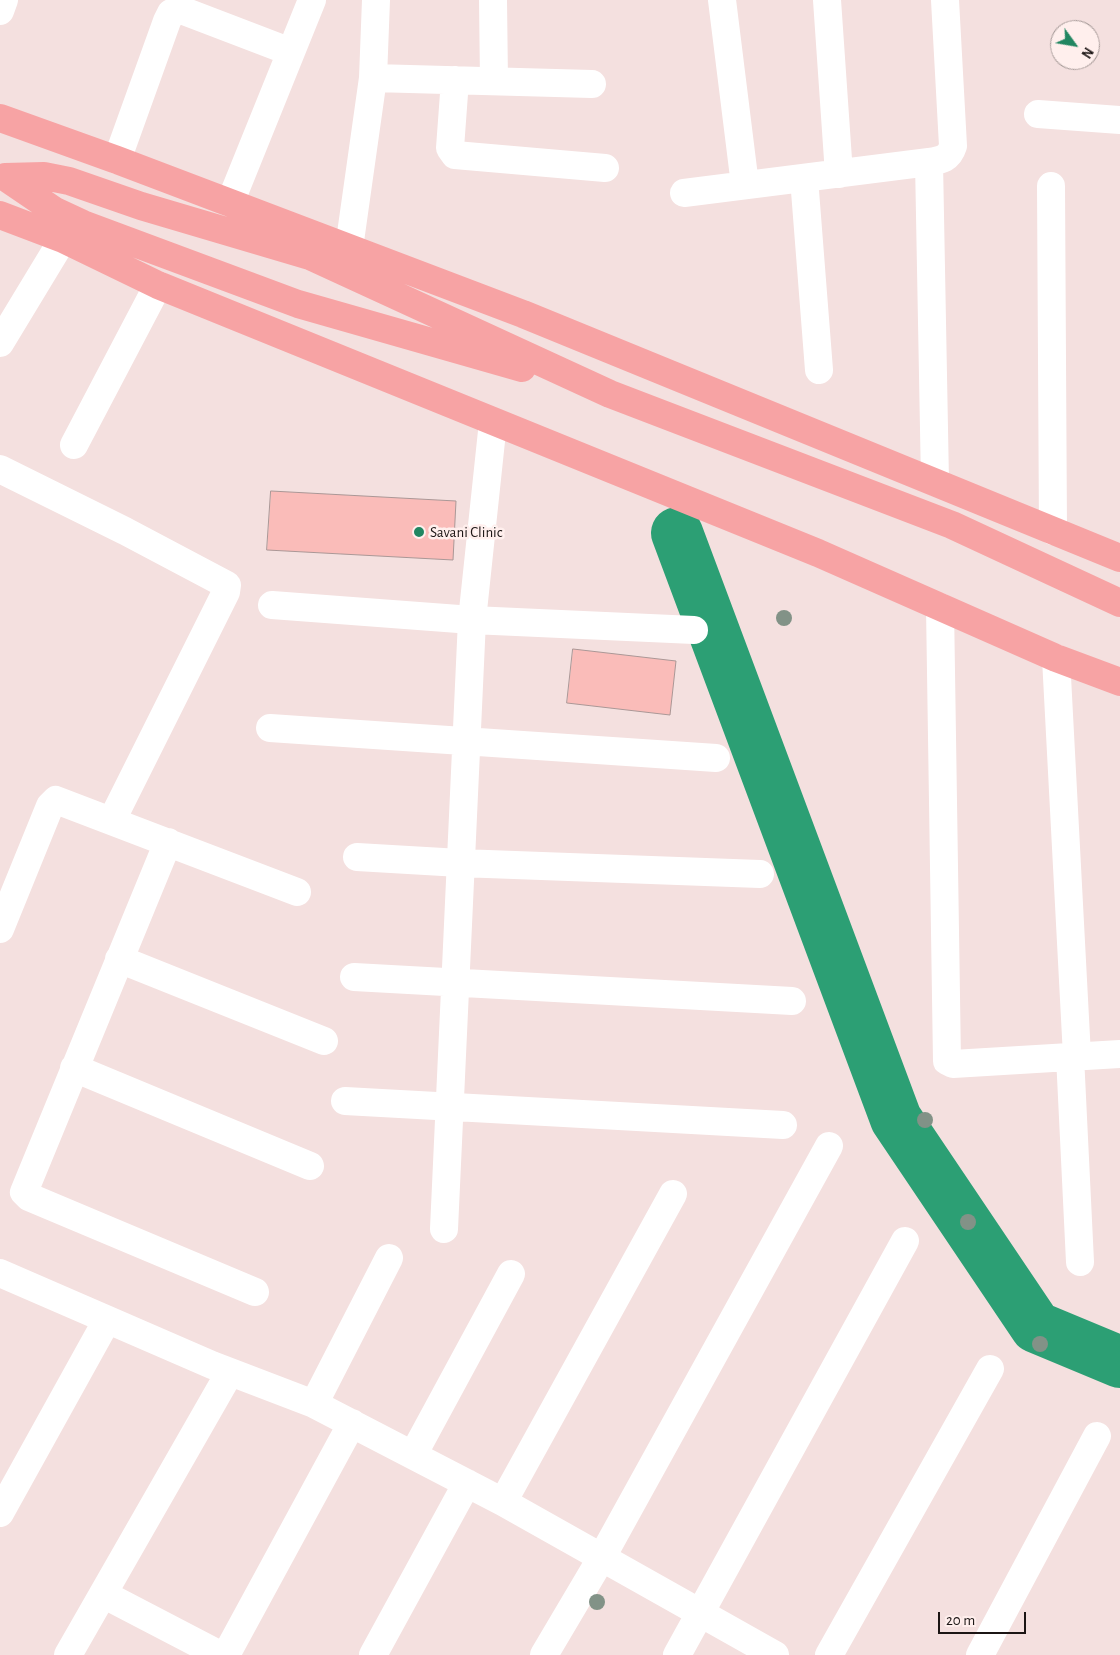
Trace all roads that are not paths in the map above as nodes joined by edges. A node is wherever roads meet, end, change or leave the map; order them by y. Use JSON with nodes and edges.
{"nodes":[{"id":1,"x":4,"y":0,"type":"edge"},
{"id":2,"x":312,"y":0,"type":"edge"},
{"id":3,"x":376,"y":0,"type":"edge"},
{"id":4,"x":493,"y":0,"type":"edge"},
{"id":5,"x":722,"y":0,"type":"edge"},
{"id":6,"x":827,"y":0,"type":"edge"},
{"id":7,"x":945,"y":0,"type":"edge"},
{"id":8,"x":0,"y":12,"type":"edge"},
{"id":9,"x":291,"y":52,"type":"junction"},
{"id":10,"x":373,"y":78,"type":"junction"},
{"id":11,"x":455,"y":80,"type":"junction"},
{"id":12,"x":494,"y":81,"type":"junction"},
{"id":13,"x":592,"y":84,"type":"dead end"},
{"id":14,"x":1038,"y":114,"type":"dead end"},
{"id":15,"x":0,"y":118,"type":"edge"},
{"id":16,"x":1120,"y":120,"type":"edge"},
{"id":17,"x":117,"y":160,"type":"junction"},
{"id":18,"x":929,"y":162,"type":"junction"},
{"id":19,"x":605,"y":168,"type":"dead end"},
{"id":20,"x":839,"y":174,"type":"junction"},
{"id":21,"x":2,"y":176,"type":"edge"},
{"id":22,"x":804,"y":178,"type":"junction"},
{"id":23,"x":745,"y":185,"type":"junction"},
{"id":24,"x":1051,"y":186,"type":"dead end"},
{"id":25,"x":684,"y":193,"type":"dead end"},
{"id":26,"x":230,"y":203,"type":"junction"},
{"id":27,"x":0,"y":215,"type":"edge"},
{"id":28,"x":63,"y":239,"type":"junction"},
{"id":29,"x":349,"y":248,"type":"junction"},
{"id":30,"x":158,"y":285,"type":"junction"},
{"id":31,"x":0,"y":343,"type":"edge"},
{"id":32,"x":819,"y":370,"type":"dead end"},
{"id":33,"x":610,"y":394,"type":"junction"},
{"id":34,"x":493,"y":422,"type":"junction"},
{"id":35,"x":74,"y":445,"type":"dead end"},
{"id":36,"x":3,"y":479,"type":"edge"},
{"id":37,"x":935,"y":482,"type":"junction"},
{"id":38,"x":1052,"y":531,"type":"junction"},
{"id":39,"x":1120,"y":558,"type":"edge"},
{"id":40,"x":1120,"y":603,"type":"edge"},
{"id":41,"x":272,"y":605,"type":"dead end"},
{"id":42,"x":940,"y":607,"type":"junction"},
{"id":43,"x":472,"y":620,"type":"junction"},
{"id":44,"x":694,"y":630,"type":"dead end"},
{"id":45,"x":1056,"y":658,"type":"junction"},
{"id":46,"x":1120,"y":682,"type":"edge"},
{"id":47,"x":270,"y":728,"type":"dead end"},
{"id":48,"x":464,"y":741,"type":"junction"},
{"id":49,"x":716,"y":758,"type":"dead end"},
{"id":50,"x":112,"y":820,"type":"junction"},
{"id":51,"x":168,"y":842,"type":"junction"},
{"id":52,"x":357,"y":857,"type":"dead end"},
{"id":53,"x":460,"y":864,"type":"junction"},
{"id":54,"x":760,"y":874,"type":"dead end"},
{"id":55,"x":297,"y":892,"type":"dead end"},
{"id":56,"x":0,"y":929,"type":"edge"},
{"id":57,"x":119,"y":959,"type":"junction"},
{"id":58,"x":354,"y":977,"type":"dead end"},
{"id":59,"x":455,"y":983,"type":"junction"},
{"id":60,"x":792,"y":1001,"type":"dead end"},
{"id":61,"x":324,"y":1041,"type":"dead end"},
{"id":62,"x":1120,"y":1054,"type":"edge"},
{"id":63,"x":1074,"y":1056,"type":"junction"},
{"id":64,"x":74,"y":1068,"type":"junction"},
{"id":65,"x":345,"y":1101,"type":"dead end"},
{"id":66,"x":451,"y":1107,"type":"junction"},
{"id":67,"x":783,"y":1126,"type":"dead end"},
{"id":68,"x":829,"y":1146,"type":"dead end"},
{"id":69,"x":310,"y":1166,"type":"dead end"},
{"id":70,"x":673,"y":1194,"type":"dead end"},
{"id":71,"x":444,"y":1229,"type":"dead end"},
{"id":72,"x":905,"y":1241,"type":"dead end"},
{"id":73,"x":389,"y":1258,"type":"dead end"},
{"id":74,"x":1080,"y":1262,"type":"dead end"},
{"id":75,"x":0,"y":1274,"type":"edge"},
{"id":76,"x":511,"y":1274,"type":"dead end"},
{"id":77,"x":255,"y":1292,"type":"dead end"},
{"id":78,"x":108,"y":1320,"type":"junction"},
{"id":79,"x":990,"y":1368,"type":"dead end"},
{"id":80,"x":230,"y":1372,"type":"junction"},
{"id":81,"x":314,"y":1404,"type":"junction"},
{"id":82,"x":352,"y":1423,"type":"junction"},
{"id":83,"x":1097,"y":1436,"type":"dead end"},
{"id":84,"x":413,"y":1455,"type":"junction"},
{"id":85,"x":467,"y":1483,"type":"junction"},
{"id":86,"x":503,"y":1502,"type":"junction"},
{"id":87,"x":0,"y":1513,"type":"edge"},
{"id":88,"x":602,"y":1557,"type":"junction"},
{"id":89,"x":103,"y":1594,"type":"junction"},
{"id":90,"x":699,"y":1614,"type":"junction"},
{"id":91,"x":68,"y":1655,"type":"edge"},
{"id":92,"x":220,"y":1655,"type":"edge"},
{"id":93,"x":226,"y":1655,"type":"edge"},
{"id":94,"x":372,"y":1655,"type":"edge"},
{"id":95,"x":544,"y":1655,"type":"edge"},
{"id":96,"x":677,"y":1655,"type":"edge"},
{"id":97,"x":775,"y":1655,"type":"edge"},
{"id":98,"x":829,"y":1655,"type":"edge"},
{"id":99,"x":980,"y":1655,"type":"edge"}],
"edges":[{"from":1,"to":8,"type":"street"},
{"from":2,"to":9,"type":"street"},
{"from":3,"to":10,"type":"street"},
{"from":4,"to":12,"type":"street"},
{"from":5,"to":23,"type":"street"},
{"from":6,"to":20,"type":"street"},
{"from":7,"to":18,"type":"street"},
{"from":9,"to":17,"type":"street"},
{"from":9,"to":26,"type":"street"},
{"from":10,"to":11,"type":"street"},
{"from":10,"to":29,"type":"street"},
{"from":11,"to":12,"type":"street"},
{"from":11,"to":19,"type":"street"},
{"from":12,"to":13,"type":"street"},
{"from":14,"to":16,"type":"street"},
{"from":15,"to":17,"type":"main road"},
{"from":17,"to":26,"type":"main road"},
{"from":18,"to":20,"type":"street"},
{"from":18,"to":37,"type":"street"},
{"from":20,"to":22,"type":"street"},
{"from":21,"to":33,"type":"main road"},
{"from":21,"to":33,"type":"main road"},
{"from":22,"to":23,"type":"street"},
{"from":22,"to":32,"type":"street"},
{"from":23,"to":25,"type":"street"},
{"from":24,"to":38,"type":"street"},
{"from":26,"to":29,"type":"main road"},
{"from":27,"to":28,"type":"main road"},
{"from":28,"to":30,"type":"main road"},
{"from":28,"to":31,"type":"street"},
{"from":29,"to":37,"type":"main road"},
{"from":30,"to":34,"type":"main road"},
{"from":30,"to":35,"type":"street"},
{"from":33,"to":40,"type":"main road"},
{"from":34,"to":42,"type":"main road"},
{"from":34,"to":43,"type":"street"},
{"from":36,"to":50,"type":"street"},
{"from":37,"to":38,"type":"main road"},
{"from":38,"to":39,"type":"main road"},
{"from":41,"to":43,"type":"street"},
{"from":42,"to":45,"type":"main road"},
{"from":42,"to":63,"type":"street"},
{"from":43,"to":44,"type":"street"},
{"from":43,"to":48,"type":"street"},
{"from":45,"to":46,"type":"main road"},
{"from":45,"to":63,"type":"street"},
{"from":47,"to":48,"type":"street"},
{"from":48,"to":49,"type":"street"},
{"from":48,"to":53,"type":"street"},
{"from":50,"to":51,"type":"street"},
{"from":50,"to":56,"type":"street"},
{"from":51,"to":55,"type":"street"},
{"from":51,"to":57,"type":"street"},
{"from":52,"to":53,"type":"street"},
{"from":53,"to":54,"type":"street"},
{"from":53,"to":59,"type":"street"},
{"from":57,"to":61,"type":"street"},
{"from":57,"to":64,"type":"street"},
{"from":58,"to":59,"type":"street"},
{"from":59,"to":60,"type":"street"},
{"from":59,"to":66,"type":"street"},
{"from":62,"to":63,"type":"street"},
{"from":63,"to":74,"type":"street"},
{"from":64,"to":69,"type":"street"},
{"from":64,"to":77,"type":"street"},
{"from":65,"to":66,"type":"street"},
{"from":66,"to":67,"type":"street"},
{"from":66,"to":71,"type":"street"},
{"from":68,"to":88,"type":"street"},
{"from":70,"to":86,"type":"street"},
{"from":72,"to":90,"type":"street"},
{"from":73,"to":81,"type":"street"},
{"from":75,"to":78,"type":"street"},
{"from":76,"to":84,"type":"street"},
{"from":78,"to":80,"type":"street"},
{"from":78,"to":87,"type":"street"},
{"from":79,"to":98,"type":"street"},
{"from":80,"to":81,"type":"street"},
{"from":80,"to":89,"type":"street"},
{"from":81,"to":82,"type":"street"},
{"from":82,"to":84,"type":"street"},
{"from":82,"to":93,"type":"street"},
{"from":83,"to":99,"type":"street"},
{"from":84,"to":85,"type":"street"},
{"from":85,"to":86,"type":"street"},
{"from":85,"to":94,"type":"street"},
{"from":86,"to":88,"type":"street"},
{"from":88,"to":90,"type":"street"},
{"from":88,"to":95,"type":"street"},
{"from":89,"to":91,"type":"street"},
{"from":89,"to":92,"type":"street"},
{"from":90,"to":96,"type":"street"},
{"from":90,"to":97,"type":"street"}]}
